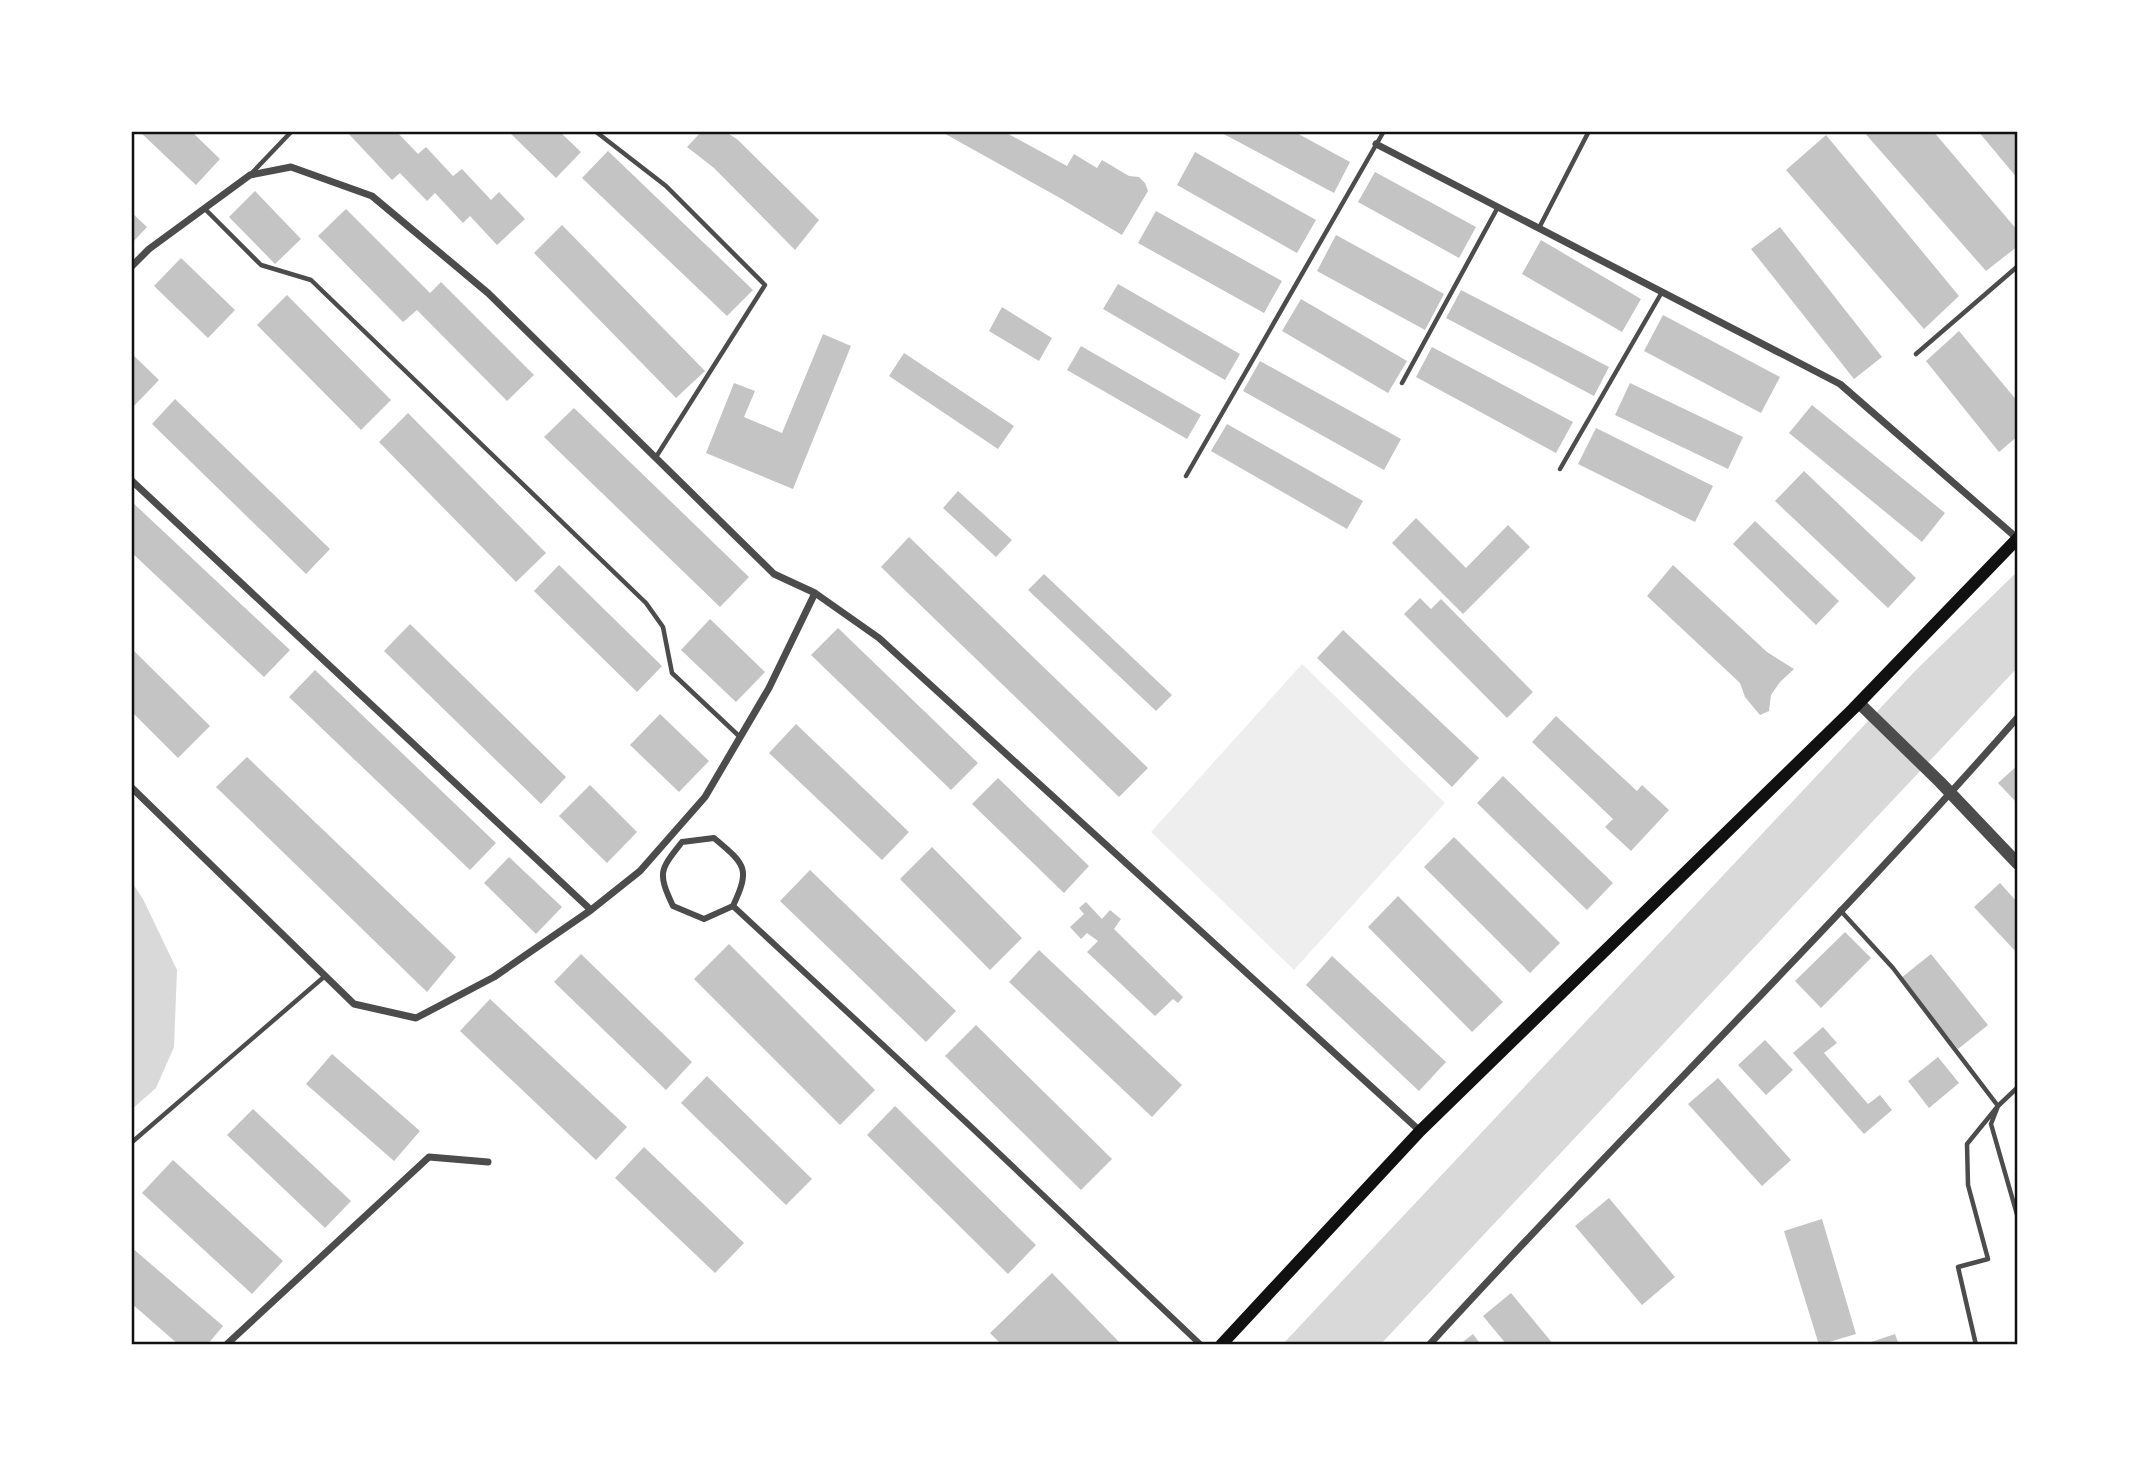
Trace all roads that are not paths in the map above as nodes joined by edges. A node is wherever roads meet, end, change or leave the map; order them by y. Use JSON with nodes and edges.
{"nodes":[{"id":1,"x":292,"y":131,"type":"edge"},
{"id":2,"x":595,"y":131,"type":"edge"},
{"id":3,"x":1384,"y":131,"type":"edge"},
{"id":4,"x":1590,"y":131,"type":"edge"},
{"id":5,"x":1377,"y":144,"type":"junction"},
{"id":6,"x":250,"y":175,"type":"junction"},
{"id":7,"x":1498,"y":207,"type":"junction"},
{"id":8,"x":205,"y":208,"type":"junction"},
{"id":9,"x":1539,"y":229,"type":"junction"},
{"id":10,"x":2018,"y":266,"type":"edge"},
{"id":11,"x":131,"y":267,"type":"edge"},
{"id":12,"x":1662,"y":292,"type":"junction"},
{"id":13,"x":1916,"y":354,"type":"dead end"},
{"id":14,"x":1402,"y":383,"type":"dead end"},
{"id":15,"x":656,"y":457,"type":"junction"},
{"id":16,"x":1560,"y":469,"type":"dead end"},
{"id":17,"x":1186,"y":476,"type":"dead end"},
{"id":18,"x":131,"y":480,"type":"edge"},
{"id":19,"x":2018,"y":538,"type":"edge"},
{"id":20,"x":815,"y":593,"type":"junction"},
{"id":21,"x":1859,"y":703,"type":"junction"},
{"id":22,"x":2018,"y":717,"type":"edge"},
{"id":23,"x":740,"y":737,"type":"junction"},
{"id":24,"x":131,"y":787,"type":"edge"},
{"id":25,"x":1951,"y":794,"type":"junction"},
{"id":26,"x":2018,"y":864,"type":"edge"},
{"id":27,"x":733,"y":906,"type":"junction"},
{"id":28,"x":591,"y":910,"type":"junction"},
{"id":29,"x":1840,"y":910,"type":"junction"},
{"id":30,"x":326,"y":976,"type":"junction"},
{"id":31,"x":2018,"y":1087,"type":"edge"},
{"id":32,"x":1998,"y":1106,"type":"junction"},
{"id":33,"x":1420,"y":1131,"type":"junction"},
{"id":34,"x":131,"y":1143,"type":"edge"},
{"id":35,"x":488,"y":1162,"type":"dead end"},
{"id":36,"x":2018,"y":1218,"type":"edge"},
{"id":37,"x":226,"y":1345,"type":"edge"},
{"id":38,"x":1201,"y":1345,"type":"edge"},
{"id":39,"x":1221,"y":1345,"type":"edge"},
{"id":40,"x":1429,"y":1345,"type":"edge"},
{"id":41,"x":1976,"y":1345,"type":"edge"}],
"edges":[{"from":1,"to":6,"type":"lane"},
{"from":2,"to":15,"type":"lane"},
{"from":3,"to":5,"type":"lane"},
{"from":4,"to":9,"type":"lane"},
{"from":5,"to":7,"type":"street"},
{"from":5,"to":17,"type":"lane"},
{"from":6,"to":8,"type":"street"},
{"from":6,"to":15,"type":"street"},
{"from":7,"to":9,"type":"street"},
{"from":7,"to":14,"type":"lane"},
{"from":8,"to":11,"type":"street"},
{"from":8,"to":23,"type":"lane"},
{"from":9,"to":12,"type":"street"},
{"from":10,"to":13,"type":"lane"},
{"from":12,"to":16,"type":"lane"},
{"from":12,"to":19,"type":"street"},
{"from":15,"to":20,"type":"street"},
{"from":18,"to":28,"type":"street"},
{"from":19,"to":21,"type":"main road"},
{"from":20,"to":23,"type":"street"},
{"from":20,"to":33,"type":"street"},
{"from":21,"to":25,"type":"street"},
{"from":21,"to":33,"type":"main road"},
{"from":22,"to":25,"type":"street"},
{"from":23,"to":28,"type":"street"},
{"from":24,"to":30,"type":"street"},
{"from":25,"to":26,"type":"street"},
{"from":25,"to":29,"type":"street"},
{"from":27,"to":27,"type":"street"},
{"from":27,"to":38,"type":"street"},
{"from":28,"to":30,"type":"street"},
{"from":29,"to":32,"type":"lane"},
{"from":29,"to":40,"type":"street"},
{"from":30,"to":34,"type":"lane"},
{"from":31,"to":32,"type":"lane"},
{"from":32,"to":36,"type":"lane"},
{"from":32,"to":41,"type":"lane"},
{"from":33,"to":39,"type":"main road"},
{"from":35,"to":37,"type":"street"}]}
